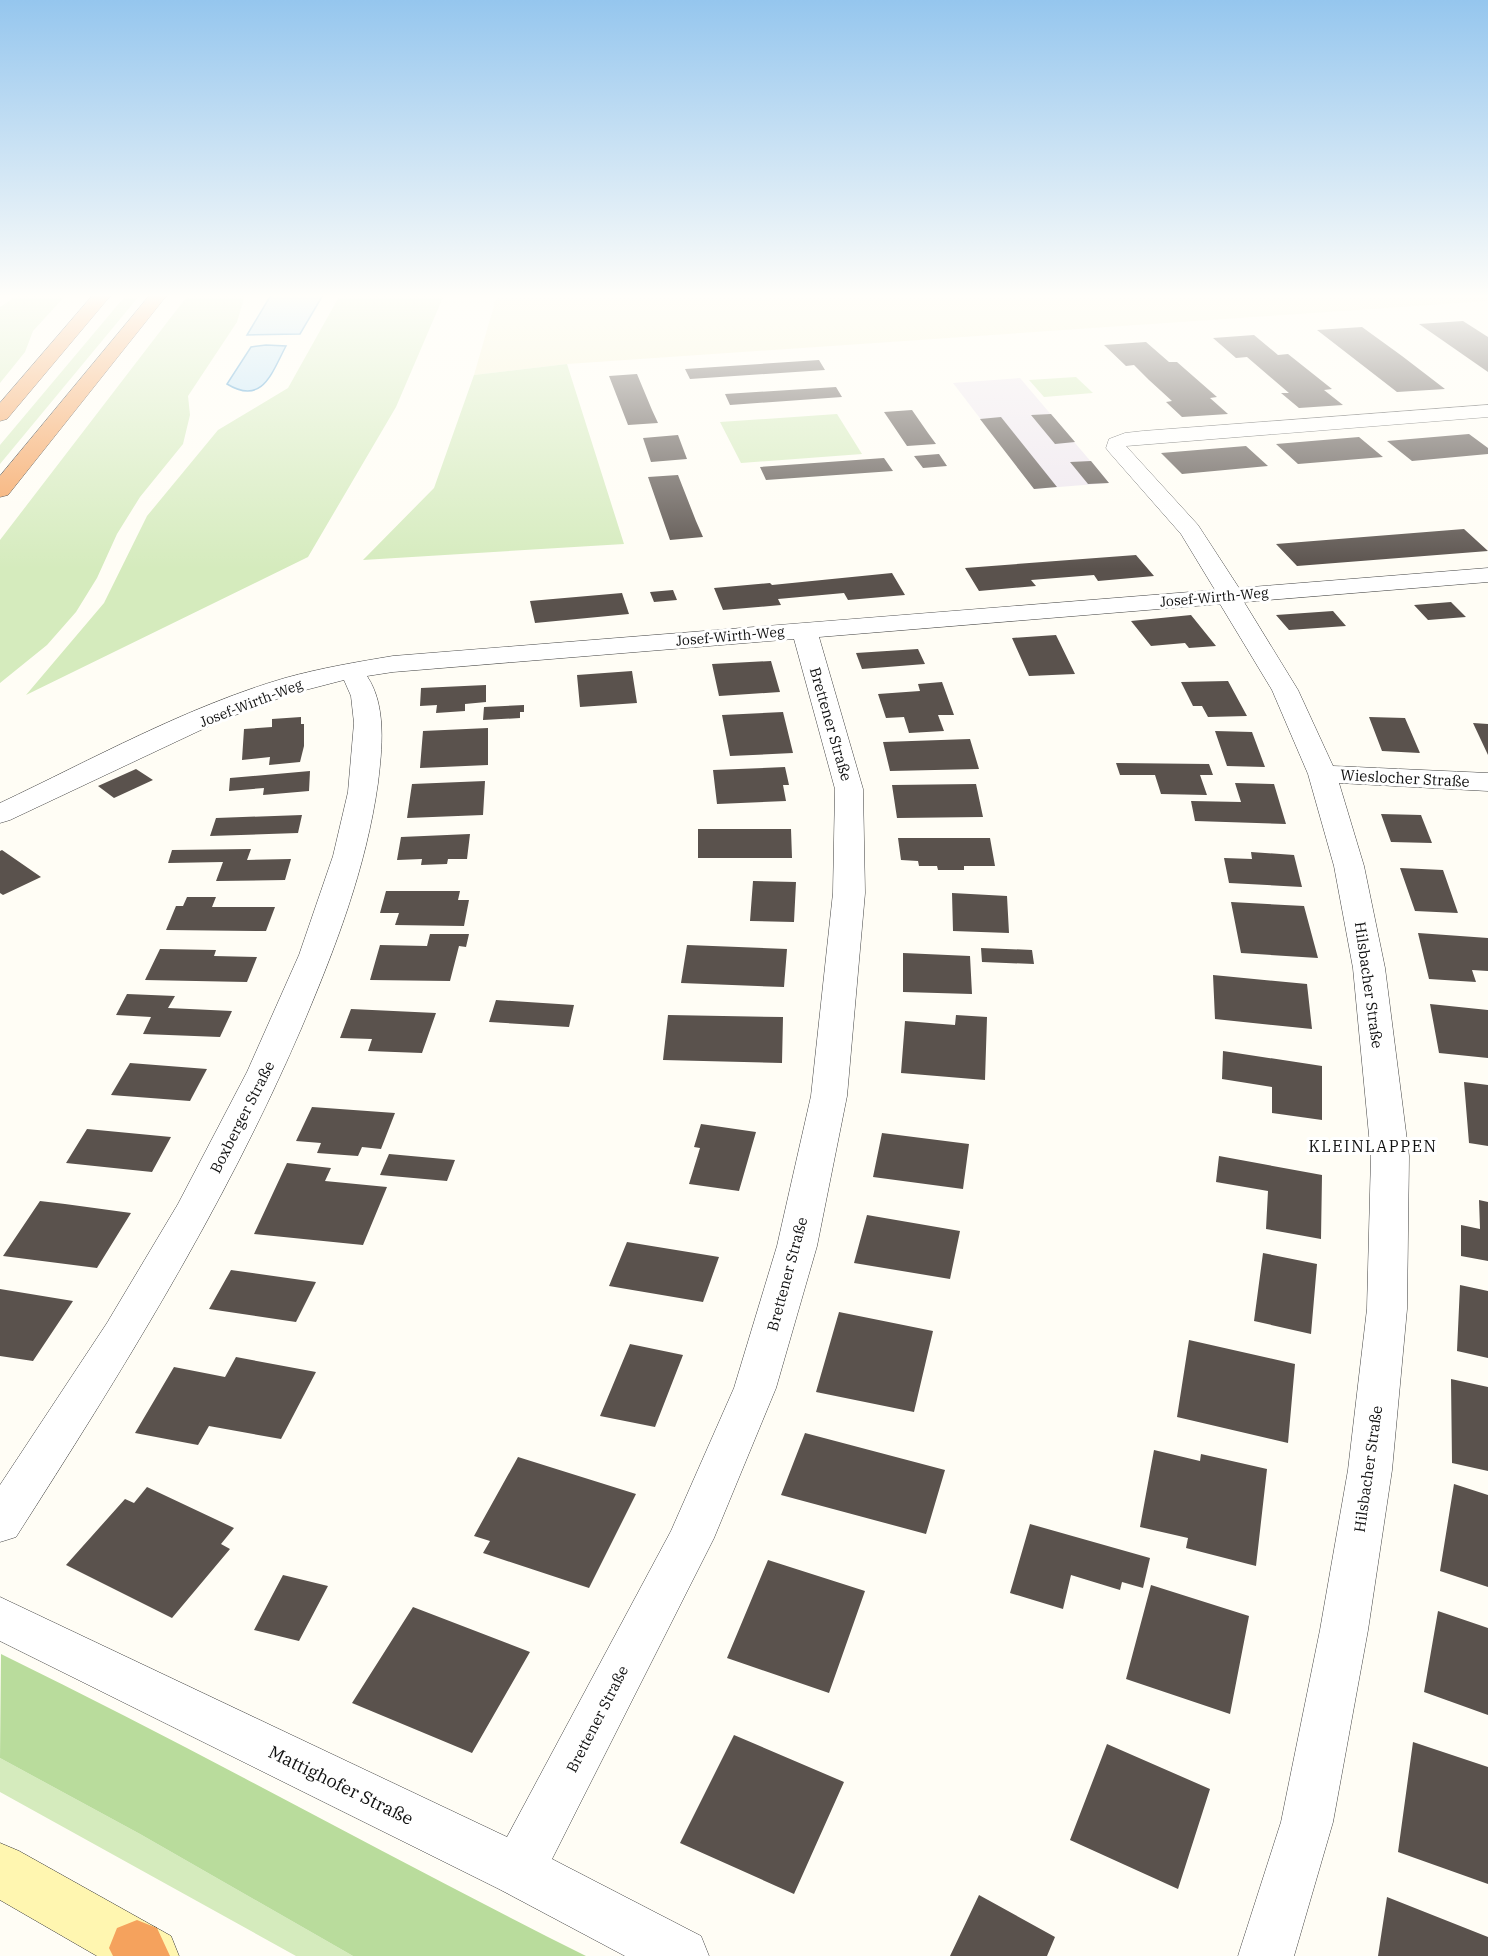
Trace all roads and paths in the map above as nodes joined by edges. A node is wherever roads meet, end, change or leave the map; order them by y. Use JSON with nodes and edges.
{"nodes":[{"id":1,"x":25,"y":386,"type":"edge"},
{"id":2,"x":85,"y":386,"type":"edge"},
{"id":3,"x":1488,"y":411,"type":"edge"},
{"id":4,"x":0,"y":415,"type":"edge"},
{"id":5,"x":0,"y":490,"type":"edge"},
{"id":6,"x":1488,"y":575,"type":"edge"},
{"id":7,"x":1229,"y":596,"type":"junction"},
{"id":8,"x":804,"y":630,"type":"junction"},
{"id":9,"x":351,"y":671,"type":"junction"},
{"id":10,"x":1322,"y":774,"type":"junction"},
{"id":11,"x":1488,"y":782,"type":"edge"},
{"id":12,"x":0,"y":814,"type":"edge"},
{"id":13,"x":0,"y":1523,"type":"edge"},
{"id":14,"x":0,"y":1618,"type":"edge"},
{"id":15,"x":0,"y":1870,"type":"edge"},
{"id":16,"x":518,"y":1870,"type":"junction"},
{"id":17,"x":143,"y":1953,"type":"edge"},
{"id":18,"x":681,"y":1956,"type":"edge"},
{"id":19,"x":1266,"y":1956,"type":"edge"}],
"edges":[{"from":1,"to":4,"type":"highway"},
{"from":2,"to":5,"type":"highway"},
{"from":3,"to":7,"type":"street","name":"Hilsbacher Straße"},
{"from":6,"to":7,"type":"street","name":"Josef-Wirth-Weg"},
{"from":7,"to":8,"type":"street","name":"Josef-Wirth-Weg"},
{"from":7,"to":10,"type":"street","name":"Hilsbacher Straße"},
{"from":8,"to":9,"type":"street","name":"Josef-Wirth-Weg"},
{"from":8,"to":16,"type":"street","name":"Brettener Straße"},
{"from":9,"to":12,"type":"street","name":"Josef-Wirth-Weg"},
{"from":9,"to":13,"type":"street","name":"Boxberger Straße"},
{"from":10,"to":11,"type":"street","name":"Wieslocher Straße"},
{"from":10,"to":19,"type":"street","name":"Hilsbacher Straße"},
{"from":14,"to":16,"type":"street","name":"Mattighofer Straße"},
{"from":15,"to":17,"type":"main road"},
{"from":16,"to":18,"type":"street","name":"Mattighofer Straße"}]}
